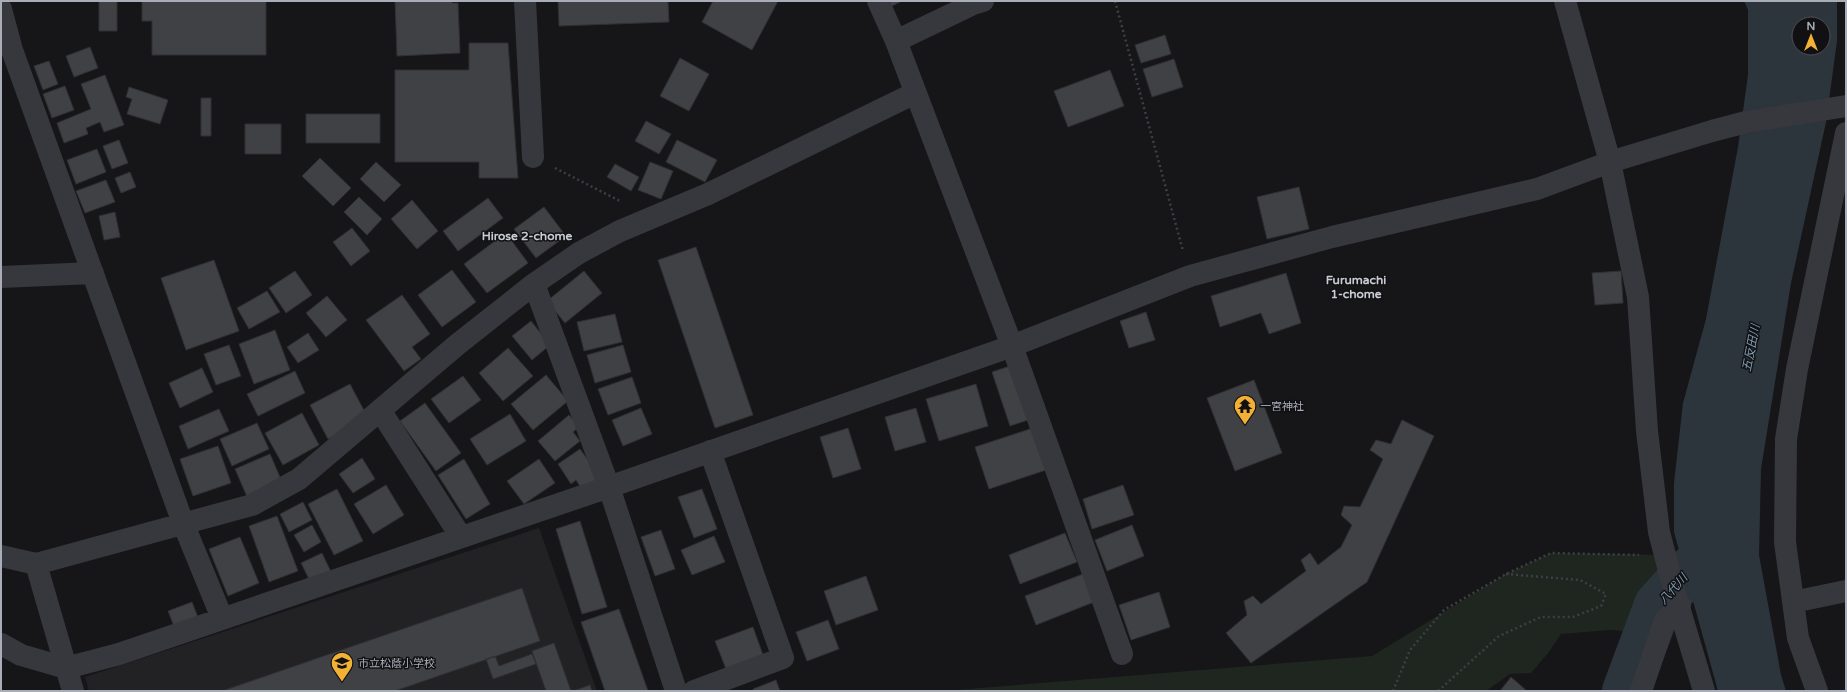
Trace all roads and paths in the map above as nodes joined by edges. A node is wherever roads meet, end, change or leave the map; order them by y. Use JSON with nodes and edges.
{"nodes":[{"id":1,"x":524,"y":1,"type":"edge"},
{"id":2,"x":878,"y":1,"type":"edge"},
{"id":3,"x":983,"y":1,"type":"edge"},
{"id":4,"x":1115,"y":1,"type":"edge"},
{"id":5,"x":1565,"y":1,"type":"edge"},
{"id":6,"x":1,"y":9,"type":"edge"},
{"id":7,"x":896,"y":41,"type":"junction"},
{"id":8,"x":915,"y":93,"type":"junction"},
{"id":9,"x":1843,"y":106,"type":"edge"},
{"id":10,"x":1846,"y":133,"type":"edge"},
{"id":11,"x":533,"y":157,"type":"joint"},
{"id":12,"x":1610,"y":162,"type":"junction"},
{"id":13,"x":1838,"y":207,"type":"edge"},
{"id":14,"x":652,"y":218,"type":"junction"},
{"id":15,"x":93,"y":273,"type":"junction"},
{"id":16,"x":1190,"y":276,"type":"junction"},
{"id":17,"x":1,"y":277,"type":"edge"},
{"id":18,"x":534,"y":284,"type":"junction"},
{"id":19,"x":1012,"y":346,"type":"junction"},
{"id":20,"x":380,"y":410,"type":"junction"},
{"id":21,"x":710,"y":451,"type":"junction"},
{"id":22,"x":608,"y":487,"type":"junction"},
{"id":23,"x":183,"y":523,"type":"junction"},
{"id":24,"x":461,"y":537,"type":"junction"},
{"id":25,"x":1,"y":556,"type":"edge"},
{"id":26,"x":1667,"y":562,"type":"junction"},
{"id":27,"x":36,"y":564,"type":"junction"},
{"id":28,"x":1506,"y":574,"type":"junction"},
{"id":29,"x":1846,"y":591,"type":"edge"},
{"id":30,"x":1677,"y":600,"type":"junction"},
{"id":31,"x":1793,"y":602,"type":"junction"},
{"id":32,"x":222,"y":618,"type":"junction"},
{"id":33,"x":1,"y":644,"type":"edge"},
{"id":34,"x":1122,"y":654,"type":"dead end"},
{"id":35,"x":66,"y":668,"type":"junction"},
{"id":36,"x":73,"y":691,"type":"edge"},
{"id":37,"x":676,"y":691,"type":"edge"},
{"id":38,"x":694,"y":691,"type":"edge"},
{"id":39,"x":1393,"y":691,"type":"edge"},
{"id":40,"x":1438,"y":691,"type":"edge"},
{"id":41,"x":1641,"y":691,"type":"edge"},
{"id":42,"x":1704,"y":691,"type":"edge"},
{"id":43,"x":1817,"y":691,"type":"edge"}],
"edges":[{"from":1,"to":11,"type":"street"},
{"from":2,"to":7,"type":"street"},
{"from":3,"to":7,"type":"street"},
{"from":4,"to":16,"type":"path"},
{"from":5,"to":12,"type":"street"},
{"from":6,"to":15,"type":"street"},
{"from":7,"to":8,"type":"street"},
{"from":8,"to":14,"type":"street"},
{"from":8,"to":19,"type":"street"},
{"from":9,"to":12,"type":"street"},
{"from":10,"to":13,"type":"street"},
{"from":11,"to":14,"type":"path"},
{"from":12,"to":16,"type":"street"},
{"from":12,"to":26,"type":"street"},
{"from":13,"to":31,"type":"street"},
{"from":14,"to":18,"type":"street"},
{"from":15,"to":17,"type":"street"},
{"from":15,"to":23,"type":"street"},
{"from":16,"to":19,"type":"street"},
{"from":18,"to":20,"type":"street"},
{"from":18,"to":22,"type":"street"},
{"from":19,"to":21,"type":"street"},
{"from":19,"to":34,"type":"street"},
{"from":20,"to":23,"type":"street"},
{"from":20,"to":24,"type":"street"},
{"from":21,"to":22,"type":"street"},
{"from":21,"to":38,"type":"street"},
{"from":22,"to":24,"type":"street"},
{"from":22,"to":37,"type":"street"},
{"from":23,"to":27,"type":"street"},
{"from":23,"to":32,"type":"street"},
{"from":24,"to":32,"type":"street"},
{"from":25,"to":27,"type":"street"},
{"from":26,"to":28,"type":"path"},
{"from":26,"to":30,"type":"street"},
{"from":27,"to":35,"type":"street"},
{"from":28,"to":39,"type":"path"},
{"from":28,"to":40,"type":"path"},
{"from":29,"to":31,"type":"street"},
{"from":30,"to":41,"type":"street"},
{"from":30,"to":42,"type":"street"},
{"from":31,"to":43,"type":"street"},
{"from":32,"to":35,"type":"street"},
{"from":33,"to":35,"type":"street"},
{"from":35,"to":36,"type":"street"}]}
